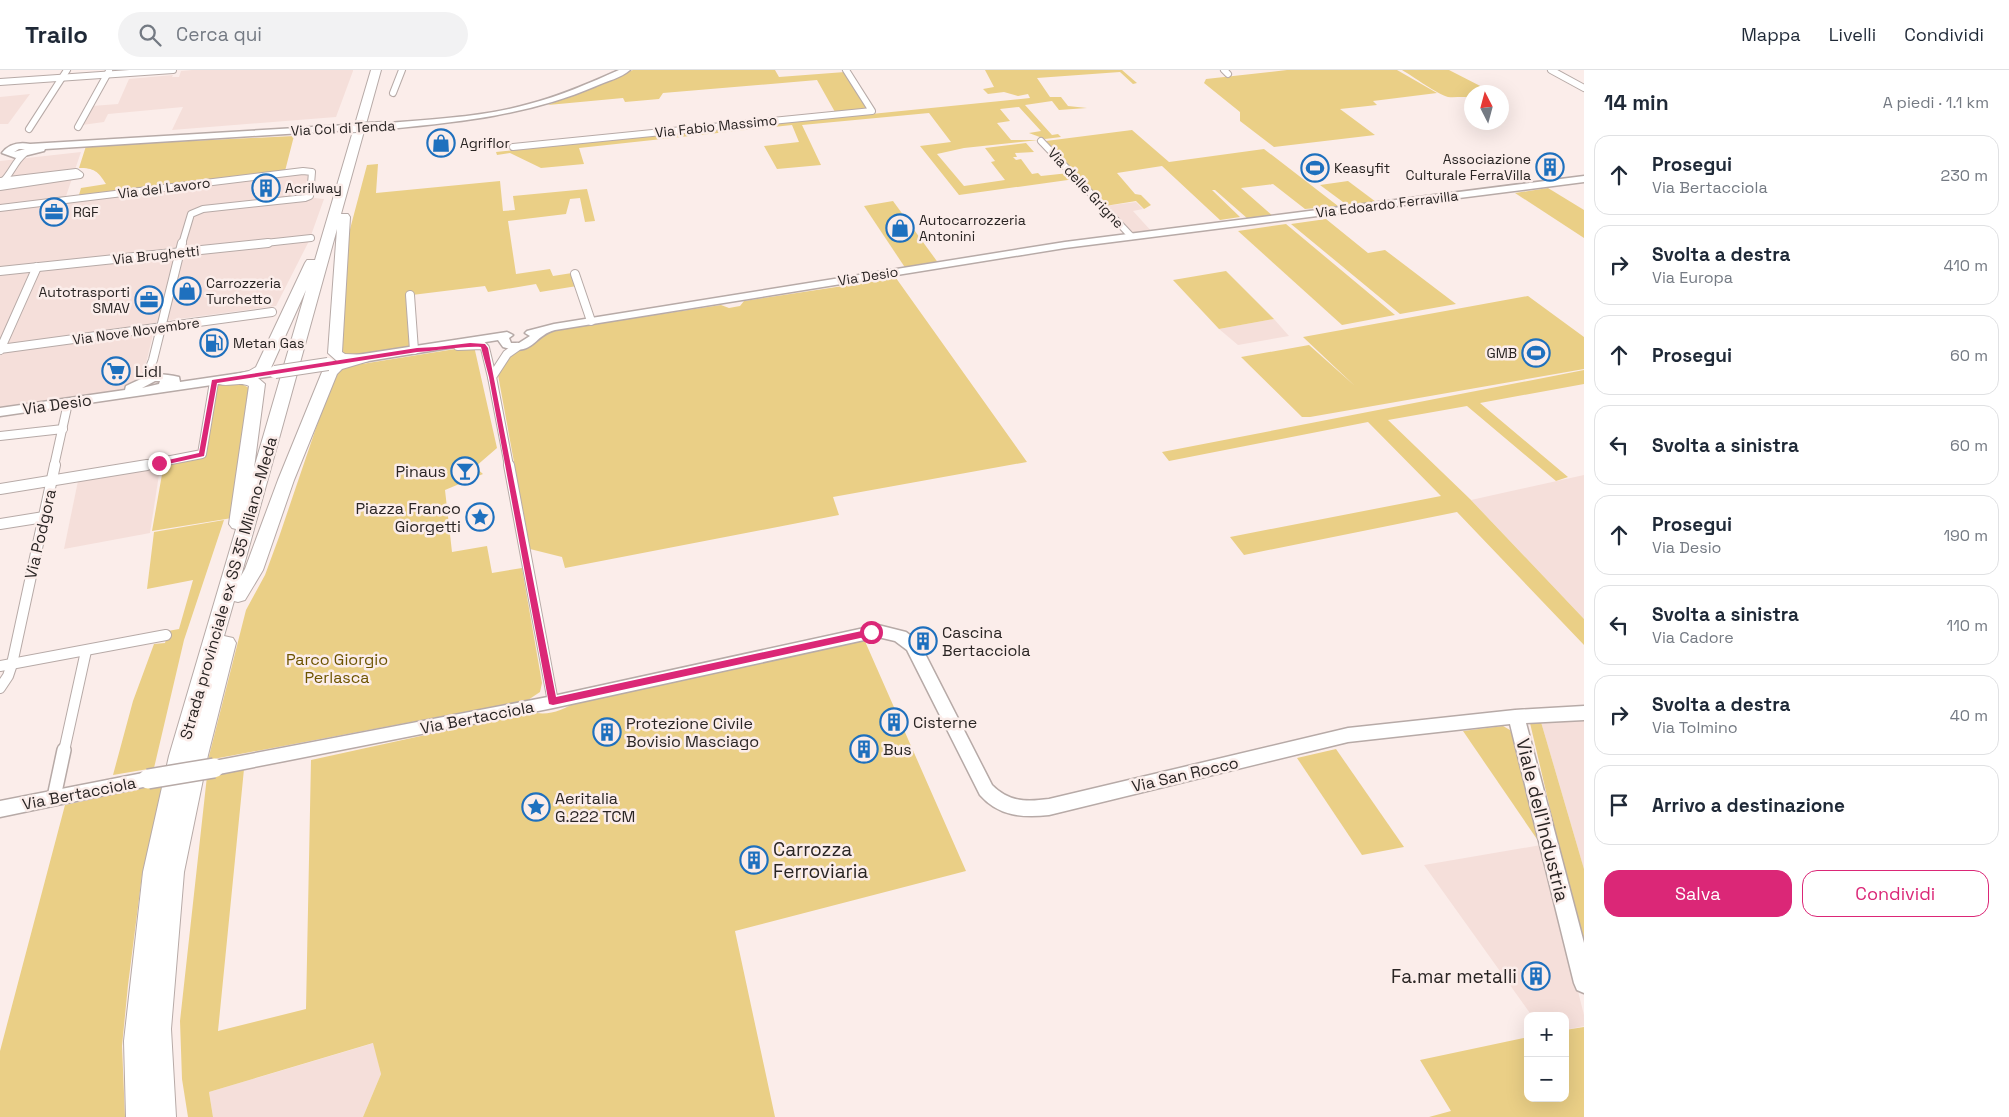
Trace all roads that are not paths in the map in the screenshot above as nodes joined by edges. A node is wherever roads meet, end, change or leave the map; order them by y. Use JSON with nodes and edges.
{"nodes":[{"id":1,"x":67,"y":70,"type":"edge"},
{"id":2,"x":179,"y":70,"type":"edge"},
{"id":3,"x":376,"y":70,"type":"edge"},
{"id":4,"x":384,"y":70,"type":"edge"},
{"id":5,"x":402,"y":70,"type":"edge"},
{"id":6,"x":626,"y":70,"type":"edge"},
{"id":7,"x":846,"y":70,"type":"edge"},
{"id":8,"x":1551,"y":70,"type":"edge"},
{"id":9,"x":108,"y":72,"type":"edge"},
{"id":10,"x":174,"y":73,"type":"edge"},
{"id":11,"x":62,"y":78,"type":"junction"},
{"id":12,"x":0,"y":82,"type":"edge"},
{"id":13,"x":1584,"y":88,"type":"edge"},
{"id":14,"x":393,"y":93,"type":"dead end"},
{"id":15,"x":78,"y":127,"type":"dead end"},
{"id":16,"x":29,"y":129,"type":"dead end"},
{"id":17,"x":1041,"y":140,"type":"dead end"},
{"id":18,"x":513,"y":147,"type":"dead end"},
{"id":19,"x":7,"y":154,"type":"edge"},
{"id":20,"x":1584,"y":179,"type":"edge"},
{"id":21,"x":1,"y":183,"type":"edge"},
{"id":22,"x":0,"y":208,"type":"edge"},
{"id":23,"x":338,"y":222,"type":"junction"},
{"id":24,"x":1189,"y":229,"type":"joint"},
{"id":25,"x":1131,"y":236,"type":"junction"},
{"id":26,"x":311,"y":238,"type":"dead end"},
{"id":27,"x":178,"y":253,"type":"junction"},
{"id":28,"x":37,"y":267,"type":"junction"},
{"id":29,"x":0,"y":271,"type":"edge"},
{"id":30,"x":575,"y":274,"type":"dead end"},
{"id":31,"x":410,"y":295,"type":"dead end"},
{"id":32,"x":272,"y":312,"type":"dead end"},
{"id":33,"x":591,"y":321,"type":"junction"},
{"id":34,"x":160,"y":328,"type":"junction"},
{"id":35,"x":516,"y":339,"type":"junction"},
{"id":36,"x":0,"y":349,"type":"edge"},
{"id":37,"x":416,"y":350,"type":"junction"},
{"id":38,"x":364,"y":358,"type":"junction"},
{"id":39,"x":153,"y":363,"type":"junction"},
{"id":40,"x":492,"y":377,"type":"junction"},
{"id":41,"x":163,"y":381,"type":"junction"},
{"id":42,"x":221,"y":381,"type":"junction"},
{"id":43,"x":144,"y":385,"type":"junction"},
{"id":44,"x":68,"y":403,"type":"junction"},
{"id":45,"x":0,"y":412,"type":"edge"},
{"id":46,"x":63,"y":429,"type":"junction"},
{"id":47,"x":0,"y":436,"type":"edge"},
{"id":48,"x":52,"y":481,"type":"junction"},
{"id":49,"x":0,"y":488,"type":"edge"},
{"id":50,"x":44,"y":517,"type":"junction"},
{"id":51,"x":0,"y":524,"type":"edge"},
{"id":52,"x":240,"y":550,"type":"junction"},
{"id":53,"x":238,"y":595,"type":"junction"},
{"id":54,"x":166,"y":635,"type":"dead end"},
{"id":55,"x":86,"y":651,"type":"junction"},
{"id":56,"x":12,"y":664,"type":"junction"},
{"id":57,"x":0,"y":666,"type":"edge"},
{"id":58,"x":929,"y":678,"type":"joint"},
{"id":59,"x":0,"y":688,"type":"edge"},
{"id":60,"x":553,"y":702,"type":"junction"},
{"id":61,"x":1584,"y":713,"type":"edge"},
{"id":62,"x":1515,"y":717,"type":"junction"},
{"id":63,"x":54,"y":797,"type":"junction"},
{"id":64,"x":0,"y":809,"type":"edge"},
{"id":65,"x":1584,"y":983,"type":"edge"},
{"id":66,"x":140,"y":1117,"type":"edge"},
{"id":67,"x":162,"y":1117,"type":"edge"}],
"edges":[{"from":1,"to":11,"type":"street"},
{"from":2,"to":10,"type":"street"},
{"from":3,"to":23,"type":"highway","name":"Strada provinciale ex SS 35 Milano-Meda"},
{"from":4,"to":23,"type":"highway","name":"Strada provinciale ex SS 35 Milano-Meda"},
{"from":5,"to":14,"type":"street"},
{"from":6,"to":19,"type":"street","name":"Via Col di Tenda","bridge":true},
{"from":7,"to":18,"type":"street","name":"Via Fabio Massimo"},
{"from":8,"to":13,"type":"street"},
{"from":9,"to":10,"type":"street"},
{"from":9,"to":11,"type":"street"},
{"from":9,"to":15,"type":"street"},
{"from":11,"to":12,"type":"street"},
{"from":11,"to":16,"type":"street"},
{"from":17,"to":25,"type":"street","name":"Via delle Grigne"},
{"from":19,"to":21,"type":"street"},
{"from":20,"to":24,"type":"street","name":"Via Edoardo Ferravilla"},
{"from":21,"to":21,"type":"street"},
{"from":22,"to":27,"type":"street","name":"Via del Lavoro"},
{"from":23,"to":38,"type":"highway"},
{"from":23,"to":42,"type":"highway"},
{"from":23,"to":52,"type":"highway","name":"Strada provinciale ex SS 35 Milano-Meda"},
{"from":23,"to":53,"type":"highway","name":"Strada provinciale ex SS 35 Milano-Meda"},
{"from":24,"to":25,"type":"street","name":"Via Desio"},
{"from":25,"to":33,"type":"street","name":"Via Desio"},
{"from":26,"to":27,"type":"street","name":"Via Brughetti"},
{"from":27,"to":28,"type":"street","name":"Via Brughetti"},
{"from":27,"to":34,"type":"street"},
{"from":28,"to":29,"type":"street","name":"Via Brughetti"},
{"from":28,"to":36,"type":"street"},
{"from":30,"to":33,"type":"street"},
{"from":31,"to":37,"type":"street"},
{"from":32,"to":34,"type":"street","name":"Via Nove Novembre"},
{"from":33,"to":35,"type":"street","name":"Via Desio"},
{"from":34,"to":36,"type":"street","name":"Via Nove Novembre"},
{"from":34,"to":39,"type":"street"},
{"from":35,"to":37,"type":"street"},
{"from":35,"to":40,"type":"street"},
{"from":37,"to":38,"type":"street"},
{"from":37,"to":40,"type":"street"},
{"from":38,"to":42,"type":"street","bridge":true},
{"from":38,"to":53,"type":"highway"},
{"from":39,"to":41,"type":"street"},
{"from":39,"to":43,"type":"street"},
{"from":40,"to":60,"type":"street"},
{"from":41,"to":42,"type":"street"},
{"from":41,"to":43,"type":"street","name":"Via Desio"},
{"from":42,"to":48,"type":"street"},
{"from":42,"to":52,"type":"highway"},
{"from":43,"to":44,"type":"street","name":"Via Desio"},
{"from":44,"to":45,"type":"street","name":"Via Desio"},
{"from":44,"to":46,"type":"street","name":"Via Podgora"},
{"from":46,"to":47,"type":"street"},
{"from":46,"to":48,"type":"street","name":"Via Podgora"},
{"from":48,"to":49,"type":"street"},
{"from":48,"to":50,"type":"street","name":"Via Podgora"},
{"from":50,"to":51,"type":"street"},
{"from":50,"to":56,"type":"street","name":"Via Podgora"},
{"from":52,"to":66,"type":"highway","name":"Strada provinciale ex SS 35 Milano-Meda"},
{"from":53,"to":67,"type":"highway","name":"Strada provinciale ex SS 35 Milano-Meda"},
{"from":54,"to":55,"type":"street"},
{"from":55,"to":56,"type":"street"},
{"from":55,"to":63,"type":"street"},
{"from":56,"to":57,"type":"street"},
{"from":56,"to":59,"type":"street","name":"Via Podgora"},
{"from":58,"to":60,"type":"street","name":"Via Bertacciola"},
{"from":58,"to":62,"type":"street","name":"Via San Rocco"},
{"from":60,"to":63,"type":"street","name":"Via Bertacciola","bridge":true},
{"from":61,"to":62,"type":"street","name":"Via San Rocco"},
{"from":62,"to":65,"type":"street","name":"Viale dell'Industria"},
{"from":63,"to":64,"type":"street","name":"Via Bertacciola"}]}
